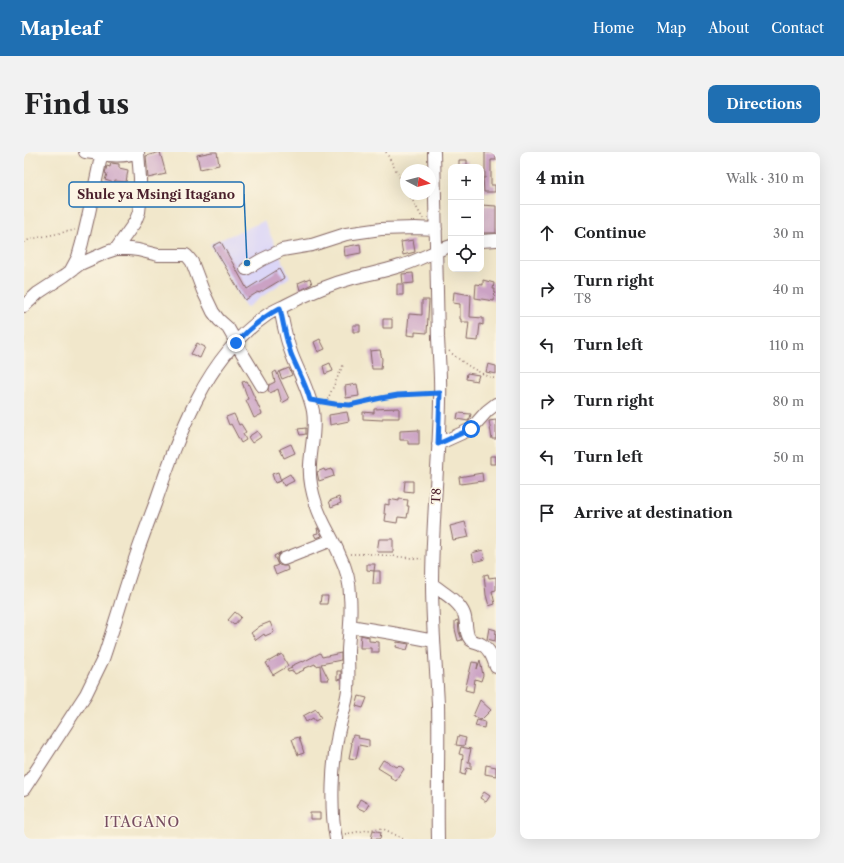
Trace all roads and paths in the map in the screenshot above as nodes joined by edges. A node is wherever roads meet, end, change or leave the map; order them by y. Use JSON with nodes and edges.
{"nodes":[{"id":1,"x":85,"y":152,"type":"edge"},
{"id":2,"x":137,"y":152,"type":"edge"},
{"id":3,"x":386,"y":152,"type":"edge"},
{"id":4,"x":102,"y":153,"type":"edge"},
{"id":5,"x":434,"y":153,"type":"edge"},
{"id":6,"x":400,"y":178,"type":"edge"},
{"id":7,"x":413,"y":200,"type":"edge"},
{"id":8,"x":86,"y":226,"type":"junction"},
{"id":9,"x":432,"y":229,"type":"junction"},
{"id":10,"x":496,"y":240,"type":"edge"},
{"id":11,"x":484,"y":241,"type":"edge"},
{"id":12,"x":24,"y":242,"type":"edge"},
{"id":13,"x":448,"y":247,"type":"edge"},
{"id":14,"x":116,"y":249,"type":"junction"},
{"id":15,"x":436,"y":251,"type":"junction"},
{"id":16,"x":246,"y":269,"type":"dead end"},
{"id":17,"x":70,"y":272,"type":"junction"},
{"id":18,"x":24,"y":306,"type":"edge"},
{"id":19,"x":280,"y":308,"type":"junction"},
{"id":20,"x":438,"y":340,"type":"junction"},
{"id":21,"x":236,"y":342,"type":"junction"},
{"id":22,"x":344,"y":363,"type":"dead end"},
{"id":23,"x":496,"y":379,"type":"edge"},
{"id":24,"x":262,"y":386,"type":"dead end"},
{"id":25,"x":440,"y":393,"type":"junction"},
{"id":26,"x":310,"y":400,"type":"junction"},
{"id":27,"x":326,"y":403,"type":"junction"},
{"id":28,"x":496,"y":404,"type":"edge"},
{"id":29,"x":438,"y":444,"type":"junction"},
{"id":30,"x":332,"y":540,"type":"junction"},
{"id":31,"x":340,"y":555,"type":"junction"},
{"id":32,"x":284,"y":559,"type":"dead end"},
{"id":33,"x":432,"y":560,"type":"junction"},
{"id":34,"x":432,"y":584,"type":"junction"},
{"id":35,"x":350,"y":626,"type":"junction"},
{"id":36,"x":434,"y":641,"type":"junction"},
{"id":37,"x":496,"y":667,"type":"edge"},
{"id":38,"x":24,"y":789,"type":"edge"},
{"id":39,"x":335,"y":837,"type":"edge"},
{"id":40,"x":403,"y":839,"type":"edge"},
{"id":41,"x":438,"y":839,"type":"edge"}],
"edges":[{"from":1,"to":4,"type":"street"},
{"from":2,"to":4,"type":"street"},
{"from":2,"to":14,"type":"street"},
{"from":3,"to":6,"type":"path"},
{"from":4,"to":8,"type":"street"},
{"from":5,"to":9,"type":"street","name":"T8"},
{"from":7,"to":9,"type":"path"},
{"from":8,"to":12,"type":"path"},
{"from":8,"to":17,"type":"street"},
{"from":9,"to":15,"type":"street","name":"T8"},
{"from":9,"to":16,"type":"street"},
{"from":10,"to":11,"type":"street"},
{"from":13,"to":15,"type":"street"},
{"from":14,"to":17,"type":"street"},
{"from":14,"to":21,"type":"street"},
{"from":15,"to":19,"type":"street"},
{"from":15,"to":20,"type":"street","name":"T8"},
{"from":17,"to":18,"type":"street"},
{"from":19,"to":21,"type":"street"},
{"from":19,"to":26,"type":"street"},
{"from":20,"to":23,"type":"path"},
{"from":20,"to":25,"type":"street","name":"T8"},
{"from":21,"to":24,"type":"street"},
{"from":21,"to":38,"type":"street"},
{"from":22,"to":27,"type":"path"},
{"from":25,"to":27,"type":"path"},
{"from":25,"to":29,"type":"street","name":"T8"},
{"from":26,"to":27,"type":"path"},
{"from":26,"to":30,"type":"street"},
{"from":28,"to":29,"type":"street"},
{"from":29,"to":33,"type":"street","name":"T8"},
{"from":30,"to":31,"type":"street"},
{"from":30,"to":32,"type":"street"},
{"from":31,"to":33,"type":"path"},
{"from":31,"to":35,"type":"street"},
{"from":33,"to":34,"type":"street","name":"T8"},
{"from":34,"to":36,"type":"street","name":"T8"},
{"from":34,"to":37,"type":"street"},
{"from":35,"to":36,"type":"street"},
{"from":35,"to":39,"type":"street"},
{"from":36,"to":41,"type":"street","name":"T8"},
{"from":39,"to":40,"type":"path"}]}
